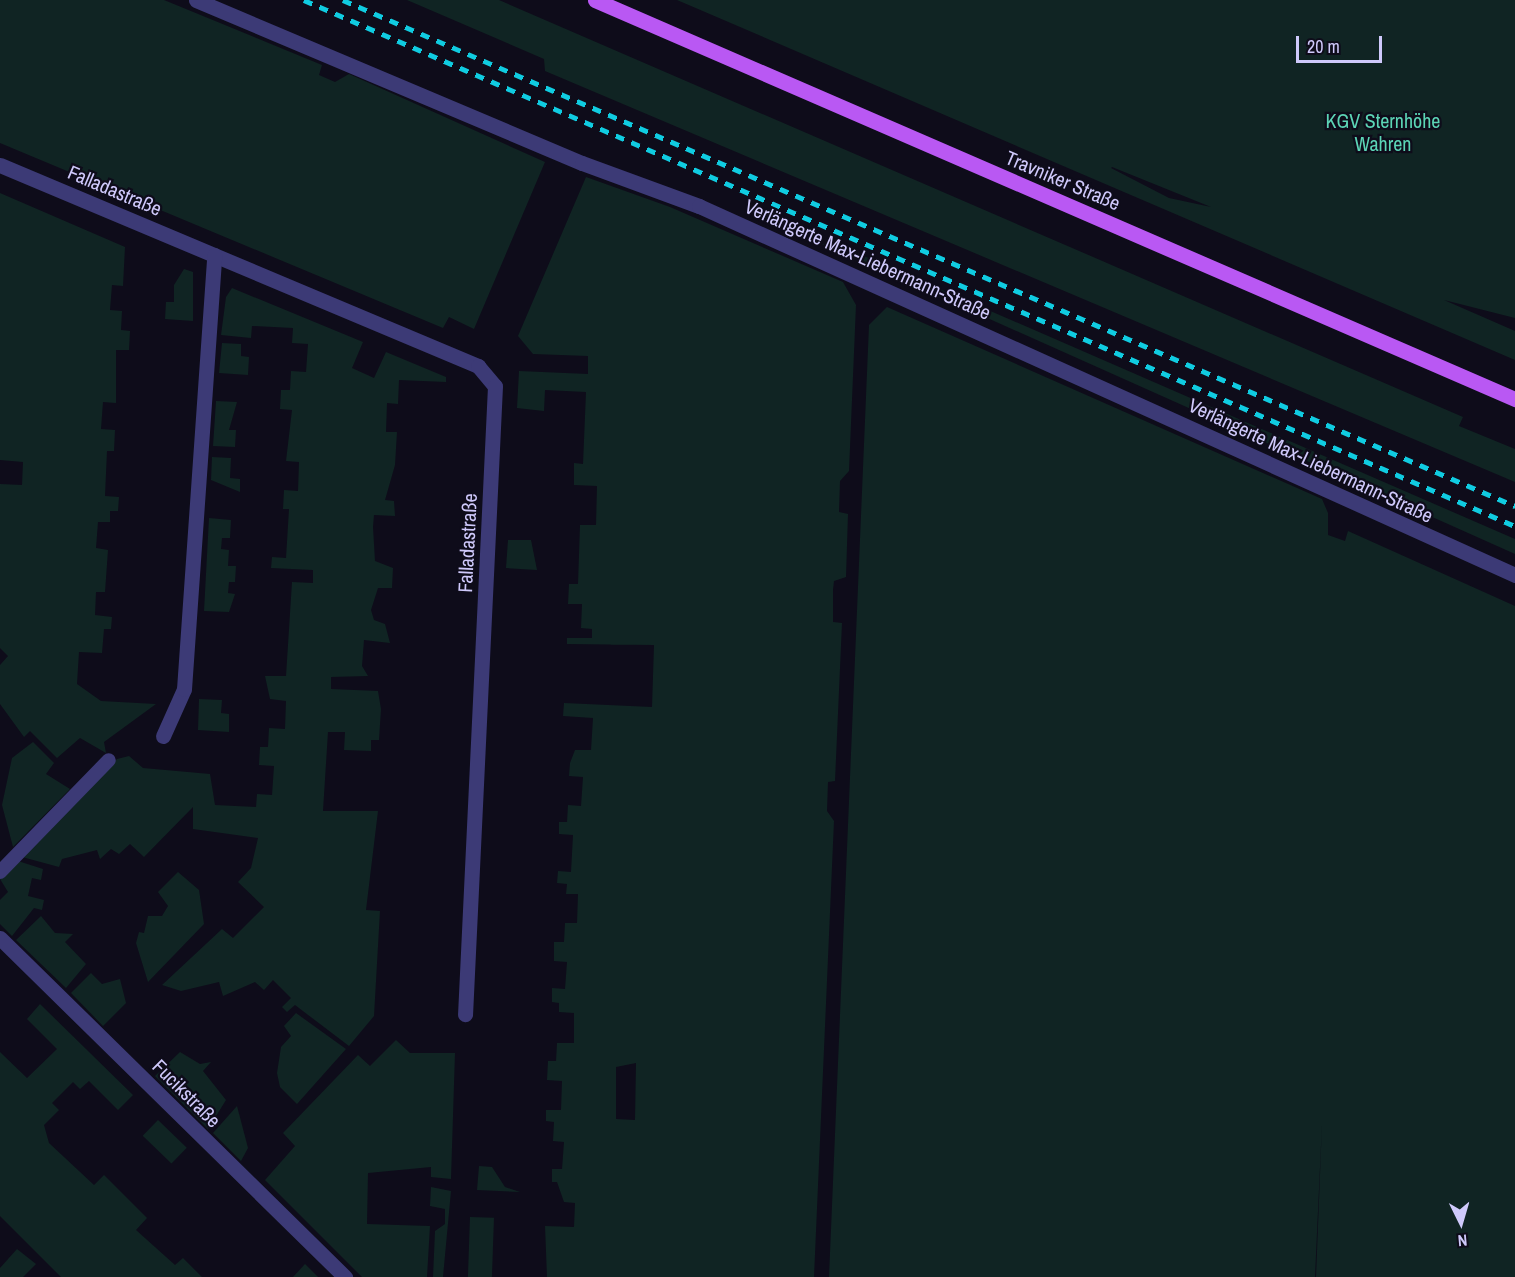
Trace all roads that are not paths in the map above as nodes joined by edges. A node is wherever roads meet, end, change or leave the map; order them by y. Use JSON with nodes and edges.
{"nodes":[{"id":1,"x":196,"y":0,"type":"edge"},
{"id":2,"x":595,"y":0,"type":"edge"},
{"id":3,"x":0,"y":165,"type":"edge"},
{"id":4,"x":214,"y":255,"type":"junction"},
{"id":5,"x":1515,"y":399,"type":"edge"},
{"id":6,"x":1515,"y":575,"type":"edge"},
{"id":7,"x":163,"y":736,"type":"dead end"},
{"id":8,"x":109,"y":760,"type":"dead end"},
{"id":9,"x":0,"y":872,"type":"edge"},
{"id":10,"x":0,"y":938,"type":"edge"},
{"id":11,"x":465,"y":1014,"type":"dead end"},
{"id":12,"x":345,"y":1277,"type":"edge"}],
"edges":[{"from":1,"to":6,"type":"street","name":"Verlängerte Max-Liebermann-Straße"},
{"from":2,"to":5,"type":"main road","name":"Travniker Straße"},
{"from":3,"to":4,"type":"street","name":"Falladastraße"},
{"from":4,"to":7,"type":"street"},
{"from":4,"to":11,"type":"street","name":"Falladastraße"},
{"from":8,"to":9,"type":"lane"},
{"from":10,"to":12,"type":"street","name":"Fucikstraße"}]}
